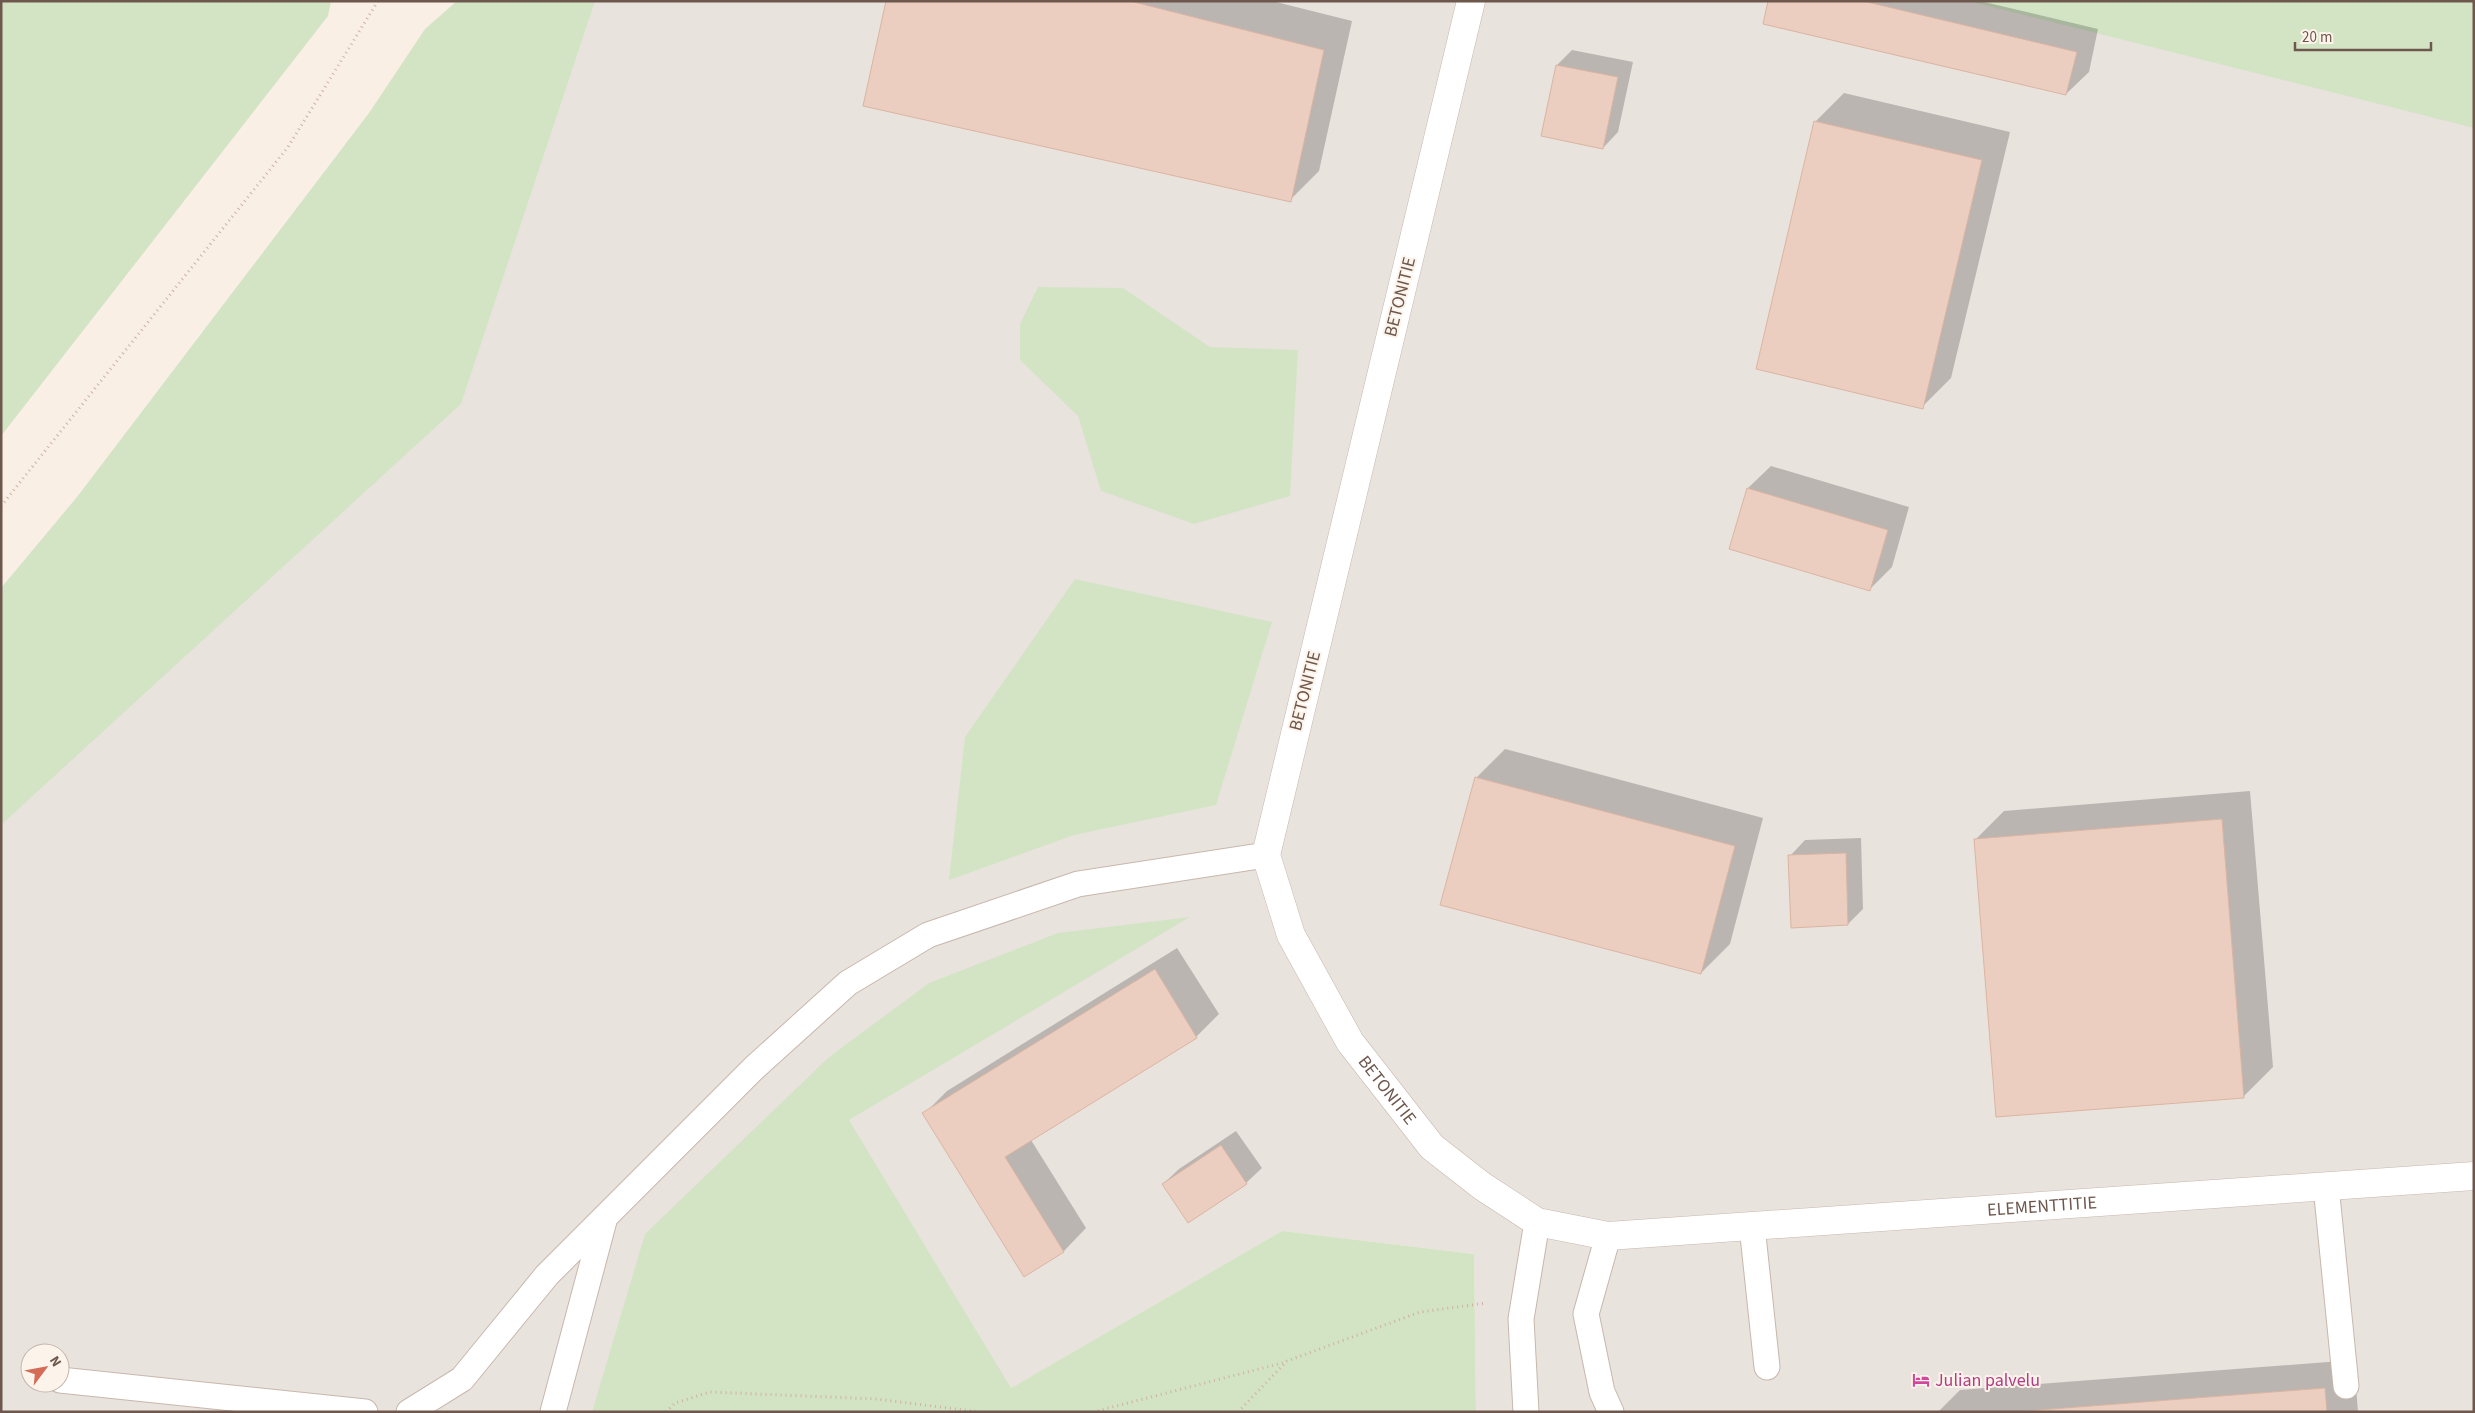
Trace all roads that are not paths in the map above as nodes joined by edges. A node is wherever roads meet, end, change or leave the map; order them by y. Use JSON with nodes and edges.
{"nodes":[{"id":1,"x":1471,"y":1,"type":"edge"},
{"id":2,"x":1266,"y":855,"type":"junction"},
{"id":3,"x":2474,"y":1176,"type":"edge"},
{"id":4,"x":2326,"y":1186,"type":"junction"},
{"id":5,"x":605,"y":1217,"type":"junction"},
{"id":6,"x":1537,"y":1222,"type":"junction"},
{"id":7,"x":1752,"y":1226,"type":"junction"},
{"id":8,"x":1608,"y":1236,"type":"junction"},
{"id":9,"x":1767,"y":1367,"type":"dead end"},
{"id":10,"x":70,"y":1381,"type":"edge"},
{"id":11,"x":2346,"y":1386,"type":"dead end"},
{"id":12,"x":365,"y":1412,"type":"edge"},
{"id":13,"x":409,"y":1412,"type":"edge"},
{"id":14,"x":553,"y":1412,"type":"edge"},
{"id":15,"x":1526,"y":1412,"type":"edge"},
{"id":16,"x":1611,"y":1412,"type":"edge"}],
"edges":[{"from":1,"to":2,"type":"street","name":"BETONITIE"},
{"from":2,"to":5,"type":"lane"},
{"from":2,"to":6,"type":"street","name":"BETONITIE"},
{"from":3,"to":4,"type":"street","name":"ELEMENTTITIE"},
{"from":4,"to":7,"type":"street","name":"ELEMENTTITIE"},
{"from":4,"to":11,"type":"lane"},
{"from":5,"to":13,"type":"lane"},
{"from":5,"to":14,"type":"lane"},
{"from":6,"to":8,"type":"street","name":"BETONITIE"},
{"from":6,"to":15,"type":"lane"},
{"from":7,"to":8,"type":"street","name":"ELEMENTTITIE"},
{"from":7,"to":9,"type":"lane"},
{"from":8,"to":16,"type":"lane"},
{"from":10,"to":12,"type":"lane"}]}
